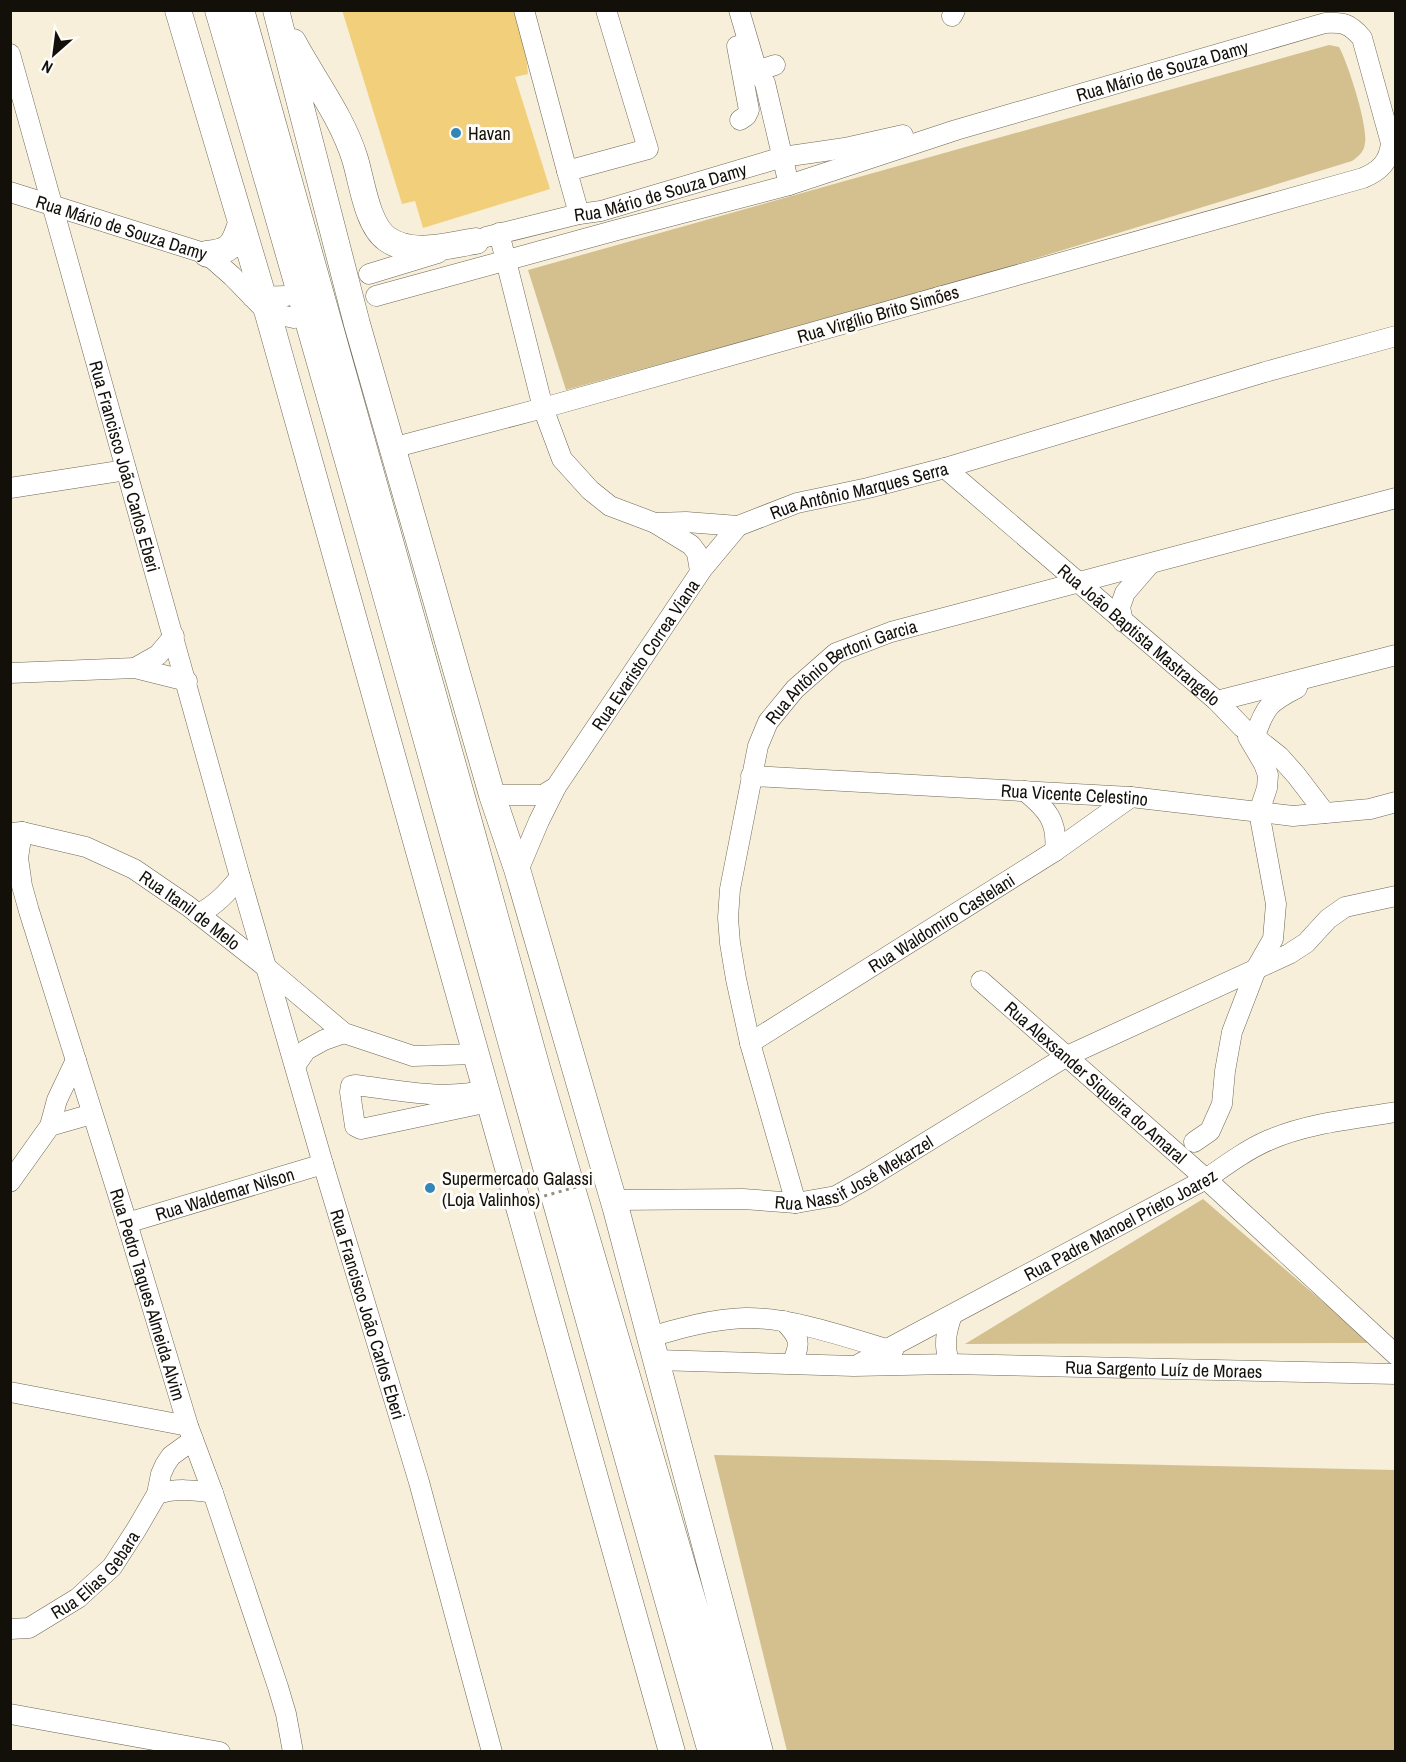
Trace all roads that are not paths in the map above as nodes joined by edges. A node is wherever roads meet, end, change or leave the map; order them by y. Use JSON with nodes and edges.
{"nodes":[{"id":1,"x":178,"y":10,"type":"edge"},
{"id":2,"x":219,"y":10,"type":"edge"},
{"id":3,"x":241,"y":10,"type":"edge"},
{"id":4,"x":260,"y":10,"type":"edge"},
{"id":5,"x":278,"y":10,"type":"edge"},
{"id":6,"x":524,"y":10,"type":"edge"},
{"id":7,"x":606,"y":10,"type":"edge"},
{"id":8,"x":739,"y":10,"type":"edge"},
{"id":9,"x":749,"y":44,"type":"junction"},
{"id":10,"x":10,"y":54,"type":"edge"},
{"id":11,"x":740,"y":120,"type":"dead end"},
{"id":12,"x":956,"y":130,"type":"junction"},
{"id":13,"x":783,"y":157,"type":"junction"},
{"id":14,"x":567,"y":171,"type":"junction"},
{"id":15,"x":1363,"y":178,"type":"joint"},
{"id":16,"x":789,"y":185,"type":"junction"},
{"id":17,"x":10,"y":192,"type":"edge"},
{"id":18,"x":55,"y":207,"type":"junction"},
{"id":19,"x":299,"y":214,"type":"junction"},
{"id":20,"x":579,"y":214,"type":"junction"},
{"id":21,"x":240,"y":226,"type":"junction"},
{"id":22,"x":617,"y":230,"type":"junction"},
{"id":23,"x":488,"y":237,"type":"junction"},
{"id":24,"x":207,"y":254,"type":"junction"},
{"id":25,"x":507,"y":260,"type":"junction"},
{"id":26,"x":369,"y":274,"type":"dead end"},
{"id":27,"x":376,"y":296,"type":"dead end"},
{"id":28,"x":267,"y":300,"type":"junction"},
{"id":29,"x":294,"y":318,"type":"dead end"},
{"id":30,"x":1395,"y":336,"type":"edge"},
{"id":31,"x":543,"y":408,"type":"junction"},
{"id":32,"x":392,"y":448,"type":"junction"},
{"id":33,"x":945,"y":468,"type":"junction"},
{"id":34,"x":126,"y":470,"type":"junction"},
{"id":35,"x":10,"y":488,"type":"edge"},
{"id":36,"x":1395,"y":498,"type":"edge"},
{"id":37,"x":656,"y":523,"type":"junction"},
{"id":38,"x":738,"y":526,"type":"junction"},
{"id":39,"x":1149,"y":564,"type":"junction"},
{"id":40,"x":700,"y":571,"type":"junction"},
{"id":41,"x":1078,"y":584,"type":"junction"},
{"id":42,"x":1123,"y":622,"type":"junction"},
{"id":43,"x":174,"y":636,"type":"junction"},
{"id":44,"x":1395,"y":655,"type":"edge"},
{"id":45,"x":135,"y":668,"type":"junction"},
{"id":46,"x":10,"y":673,"type":"edge"},
{"id":47,"x":1326,"y":674,"type":"junction"},
{"id":48,"x":187,"y":681,"type":"junction"},
{"id":49,"x":1217,"y":701,"type":"junction"},
{"id":50,"x":1248,"y":732,"type":"junction"},
{"id":51,"x":752,"y":776,"type":"junction"},
{"id":52,"x":556,"y":787,"type":"junction"},
{"id":53,"x":1025,"y":791,"type":"junction"},
{"id":54,"x":492,"y":795,"type":"junction"},
{"id":55,"x":1131,"y":797,"type":"junction"},
{"id":56,"x":1395,"y":802,"type":"edge"},
{"id":57,"x":1259,"y":812,"type":"junction"},
{"id":58,"x":1324,"y":813,"type":"junction"},
{"id":59,"x":16,"y":833,"type":"edge"},
{"id":60,"x":1055,"y":850,"type":"junction"},
{"id":61,"x":517,"y":873,"type":"junction"},
{"id":62,"x":240,"y":878,"type":"junction"},
{"id":63,"x":1395,"y":896,"type":"edge"},
{"id":64,"x":198,"y":914,"type":"junction"},
{"id":65,"x":1257,"y":967,"type":"junction"},
{"id":66,"x":267,"y":968,"type":"junction"},
{"id":67,"x":981,"y":981,"type":"dead end"},
{"id":68,"x":344,"y":1034,"type":"junction"},
{"id":69,"x":750,"y":1042,"type":"junction"},
{"id":70,"x":475,"y":1054,"type":"junction"},
{"id":71,"x":1067,"y":1056,"type":"junction"},
{"id":72,"x":76,"y":1060,"type":"junction"},
{"id":73,"x":295,"y":1066,"type":"junction"},
{"id":74,"x":487,"y":1096,"type":"junction"},
{"id":75,"x":1395,"y":1112,"type":"edge"},
{"id":76,"x":93,"y":1114,"type":"junction"},
{"id":77,"x":50,"y":1126,"type":"junction"},
{"id":78,"x":1194,"y":1142,"type":"dead end"},
{"id":79,"x":323,"y":1164,"type":"junction"},
{"id":80,"x":1206,"y":1179,"type":"junction"},
{"id":81,"x":10,"y":1182,"type":"edge"},
{"id":82,"x":613,"y":1200,"type":"junction"},
{"id":83,"x":796,"y":1203,"type":"junction"},
{"id":84,"x":127,"y":1223,"type":"junction"},
{"id":85,"x":952,"y":1315,"type":"junction"},
{"id":86,"x":784,"y":1321,"type":"junction"},
{"id":87,"x":705,"y":1322,"type":"junction"},
{"id":88,"x":653,"y":1348,"type":"junction"},
{"id":89,"x":887,"y":1349,"type":"junction"},
{"id":90,"x":1395,"y":1355,"type":"edge"},
{"id":91,"x":691,"y":1360,"type":"junction"},
{"id":92,"x":792,"y":1363,"type":"junction"},
{"id":93,"x":942,"y":1364,"type":"junction"},
{"id":94,"x":854,"y":1366,"type":"junction"},
{"id":95,"x":1395,"y":1374,"type":"edge"},
{"id":96,"x":10,"y":1392,"type":"edge"},
{"id":97,"x":190,"y":1433,"type":"junction"},
{"id":98,"x":213,"y":1493,"type":"junction"},
{"id":99,"x":157,"y":1494,"type":"junction"},
{"id":100,"x":10,"y":1629,"type":"edge"},
{"id":101,"x":648,"y":1667,"type":"junction"},
{"id":102,"x":10,"y":1714,"type":"edge"},
{"id":103,"x":220,"y":1752,"type":"edge"},
{"id":104,"x":293,"y":1752,"type":"edge"},
{"id":105,"x":492,"y":1752,"type":"edge"},
{"id":106,"x":672,"y":1752,"type":"edge"},
{"id":107,"x":689,"y":1752,"type":"edge"},
{"id":108,"x":711,"y":1752,"type":"edge"},
{"id":109,"x":737,"y":1752,"type":"edge"},
{"id":110,"x":760,"y":1752,"type":"edge"}],
"edges":[{"from":1,"to":21,"type":"main road"},
{"from":2,"to":108,"type":"main road"},
{"from":3,"to":19,"type":"main road"},
{"from":4,"to":19,"type":"main road"},
{"from":5,"to":23,"type":"main road"},
{"from":5,"to":32,"type":"main road"},
{"from":6,"to":14,"type":"street"},
{"from":7,"to":14,"type":"street"},
{"from":8,"to":9,"type":"street"},
{"from":9,"to":11,"type":"street"},
{"from":9,"to":13,"type":"street"},
{"from":10,"to":18,"type":"street","name":"Rua Francisco João Carlos Eberi"},
{"from":12,"to":13,"type":"street","name":"Rua Mário de Souza Damy"},
{"from":12,"to":15,"type":"street","name":"Rua Mário de Souza Damy"},
{"from":12,"to":16,"type":"street","name":"Rua Mário de Souza Damy"},
{"from":13,"to":16,"type":"street"},
{"from":13,"to":20,"type":"street","name":"Rua Mário de Souza Damy"},
{"from":14,"to":20,"type":"street"},
{"from":15,"to":31,"type":"street","name":"Rua Virgílio Brito Simões"},
{"from":16,"to":22,"type":"street","name":"Rua Mário de Souza Damy"},
{"from":17,"to":18,"type":"street","name":"Rua Mário de Souza Damy"},
{"from":18,"to":24,"type":"street","name":"Rua Mário de Souza Damy"},
{"from":18,"to":34,"type":"street","name":"Rua Francisco João Carlos Eberi"},
{"from":19,"to":109,"type":"main road"},
{"from":20,"to":22,"type":"street"},
{"from":20,"to":23,"type":"street","name":"Rua Mário de Souza Damy"},
{"from":21,"to":24,"type":"main road"},
{"from":21,"to":28,"type":"main road"},
{"from":22,"to":25,"type":"street","name":"Rua Mário de Souza Damy"},
{"from":23,"to":25,"type":"street","name":"Rua Antônio Marques Serra"},
{"from":23,"to":26,"type":"street","name":"Rua Mário de Souza Damy"},
{"from":24,"to":28,"type":"street","name":"Rua Mário de Souza Damy"},
{"from":25,"to":27,"type":"street","name":"Rua Mário de Souza Damy"},
{"from":25,"to":31,"type":"street","name":"Rua Antônio Marques Serra"},
{"from":28,"to":29,"type":"street"},
{"from":28,"to":70,"type":"main road"},
{"from":30,"to":33,"type":"street","name":"Rua Antônio Marques Serra"},
{"from":31,"to":32,"type":"street","name":"Rua Virgílio Brito Simões"},
{"from":31,"to":37,"type":"street","name":"Rua Antônio Marques Serra"},
{"from":32,"to":54,"type":"main road"},
{"from":33,"to":38,"type":"street","name":"Rua Antônio Marques Serra"},
{"from":33,"to":41,"type":"street","name":"Rua João Baptista Mastrangelo"},
{"from":34,"to":35,"type":"street"},
{"from":34,"to":43,"type":"street","name":"Rua Francisco João Carlos Eberi"},
{"from":36,"to":39,"type":"street","name":"Rua Antônio Bertoni Garcia"},
{"from":37,"to":38,"type":"street","name":"Rua Antônio Marques Serra"},
{"from":37,"to":40,"type":"street"},
{"from":38,"to":40,"type":"street","name":"Rua Evaristo Correa Viana"},
{"from":39,"to":41,"type":"street","name":"Rua Antônio Bertoni Garcia"},
{"from":39,"to":42,"type":"street"},
{"from":40,"to":52,"type":"street","name":"Rua Evaristo Correa Viana"},
{"from":41,"to":42,"type":"street","name":"Rua João Baptista Mastrangelo"},
{"from":41,"to":51,"type":"street","name":"Rua Antônio Bertoni Garcia"},
{"from":42,"to":49,"type":"street","name":"Rua João Baptista Mastrangelo"},
{"from":43,"to":45,"type":"street"},
{"from":43,"to":48,"type":"street","name":"Rua Francisco João Carlos Eberi"},
{"from":44,"to":47,"type":"street"},
{"from":45,"to":46,"type":"street"},
{"from":45,"to":48,"type":"street"},
{"from":47,"to":49,"type":"street"},
{"from":47,"to":50,"type":"street"},
{"from":48,"to":62,"type":"street","name":"Rua Francisco João Carlos Eberi"},
{"from":49,"to":50,"type":"street","name":"Rua João Baptista Mastrangelo"},
{"from":50,"to":57,"type":"street"},
{"from":50,"to":58,"type":"street","name":"Rua João Baptista Mastrangelo"},
{"from":51,"to":53,"type":"street","name":"Rua Vicente Celestino"},
{"from":51,"to":69,"type":"street","name":"Rua Antônio Bertoni Garcia"},
{"from":52,"to":54,"type":"street"},
{"from":52,"to":61,"type":"street","name":"Rua Evaristo Correa Viana"},
{"from":53,"to":55,"type":"street","name":"Rua Vicente Celestino"},
{"from":53,"to":60,"type":"street"},
{"from":54,"to":61,"type":"main road"},
{"from":55,"to":57,"type":"street","name":"Rua Vicente Celestino"},
{"from":55,"to":60,"type":"street","name":"Rua Waldomiro Castelani"},
{"from":56,"to":58,"type":"street","name":"Rua Vicente Celestino"},
{"from":57,"to":58,"type":"street","name":"Rua Vicente Celestino"},
{"from":57,"to":65,"type":"street"},
{"from":59,"to":64,"type":"street","name":"Rua Itanil de Melo"},
{"from":59,"to":72,"type":"street","name":"Rua Pedro Taques Almeida Alvim"},
{"from":60,"to":69,"type":"street","name":"Rua Waldomiro Castelani"},
{"from":61,"to":82,"type":"main road"},
{"from":62,"to":64,"type":"street"},
{"from":62,"to":66,"type":"street","name":"Rua Francisco João Carlos Eberi"},
{"from":63,"to":65,"type":"street","name":"Rua Nassif José Mekarzel"},
{"from":64,"to":66,"type":"street","name":"Rua Itanil de Melo"},
{"from":65,"to":71,"type":"street","name":"Rua Nassif José Mekarzel"},
{"from":65,"to":78,"type":"street"},
{"from":66,"to":68,"type":"street","name":"Rua Itanil de Melo"},
{"from":66,"to":73,"type":"street","name":"Rua Francisco João Carlos Eberi"},
{"from":67,"to":71,"type":"street","name":"Rua Alexsander Siqueira do Amaral"},
{"from":68,"to":70,"type":"street","name":"Rua Itanil de Melo"},
{"from":68,"to":73,"type":"street"},
{"from":69,"to":83,"type":"street","name":"Rua Antônio Bertoni Garcia"},
{"from":70,"to":74,"type":"main road"},
{"from":71,"to":80,"type":"street","name":"Rua Alexsander Siqueira do Amaral"},
{"from":71,"to":83,"type":"street","name":"Rua Nassif José Mekarzel"},
{"from":72,"to":76,"type":"street","name":"Rua Pedro Taques Almeida Alvim"},
{"from":72,"to":77,"type":"street"},
{"from":73,"to":79,"type":"street","name":"Rua Francisco João Carlos Eberi"},
{"from":74,"to":74,"type":"street"},
{"from":74,"to":101,"type":"main road"},
{"from":75,"to":80,"type":"street","name":"Rua Padre Manoel Prieto Joarez"},
{"from":76,"to":77,"type":"street"},
{"from":76,"to":84,"type":"street","name":"Rua Pedro Taques Almeida Alvim"},
{"from":77,"to":81,"type":"street"},
{"from":79,"to":84,"type":"street","name":"Rua Waldemar Nilson"},
{"from":79,"to":105,"type":"street","name":"Rua Francisco João Carlos Eberi"},
{"from":80,"to":85,"type":"street","name":"Rua Padre Manoel Prieto Joarez"},
{"from":80,"to":90,"type":"street","name":"Rua Alexsander Siqueira do Amaral"},
{"from":82,"to":83,"type":"street","name":"Rua Nassif José Mekarzel"},
{"from":82,"to":88,"type":"main road"},
{"from":84,"to":97,"type":"street","name":"Rua Pedro Taques Almeida Alvim"},
{"from":85,"to":89,"type":"street","name":"Rua Padre Manoel Prieto Joarez"},
{"from":85,"to":93,"type":"street"},
{"from":86,"to":87,"type":"street","name":"Rua Sargento Luíz de Moraes"},
{"from":86,"to":89,"type":"street","name":"Rua Sargento Luíz de Moraes"},
{"from":86,"to":92,"type":"street"},
{"from":87,"to":88,"type":"street","name":"Rua Sargento Luíz de Moraes"},
{"from":87,"to":91,"type":"street"},
{"from":88,"to":91,"type":"street","name":"Rua Sargento Luíz de Moraes"},
{"from":88,"to":110,"type":"main road"},
{"from":89,"to":93,"type":"street","name":"Rua Sargento Luíz de Moraes"},
{"from":89,"to":94,"type":"street","name":"Rua Padre Manoel Prieto Joarez"},
{"from":91,"to":92,"type":"street","name":"Rua Sargento Luíz de Moraes"},
{"from":92,"to":94,"type":"street","name":"Rua Sargento Luíz de Moraes"},
{"from":93,"to":94,"type":"street","name":"Rua Sargento Luíz de Moraes"},
{"from":93,"to":95,"type":"street","name":"Rua Sargento Luíz de Moraes"},
{"from":96,"to":97,"type":"street"},
{"from":97,"to":98,"type":"street","name":"Rua Pedro Taques Almeida Alvim"},
{"from":97,"to":99,"type":"street","name":"Rua Elias Gebara"},
{"from":98,"to":99,"type":"street"},
{"from":98,"to":104,"type":"street","name":"Rua Pedro Taques Almeida Alvim"},
{"from":99,"to":100,"type":"street","name":"Rua Elias Gebara"},
{"from":101,"to":106,"type":"main road"},
{"from":101,"to":107,"type":"main road"},
{"from":102,"to":103,"type":"street"}]}
